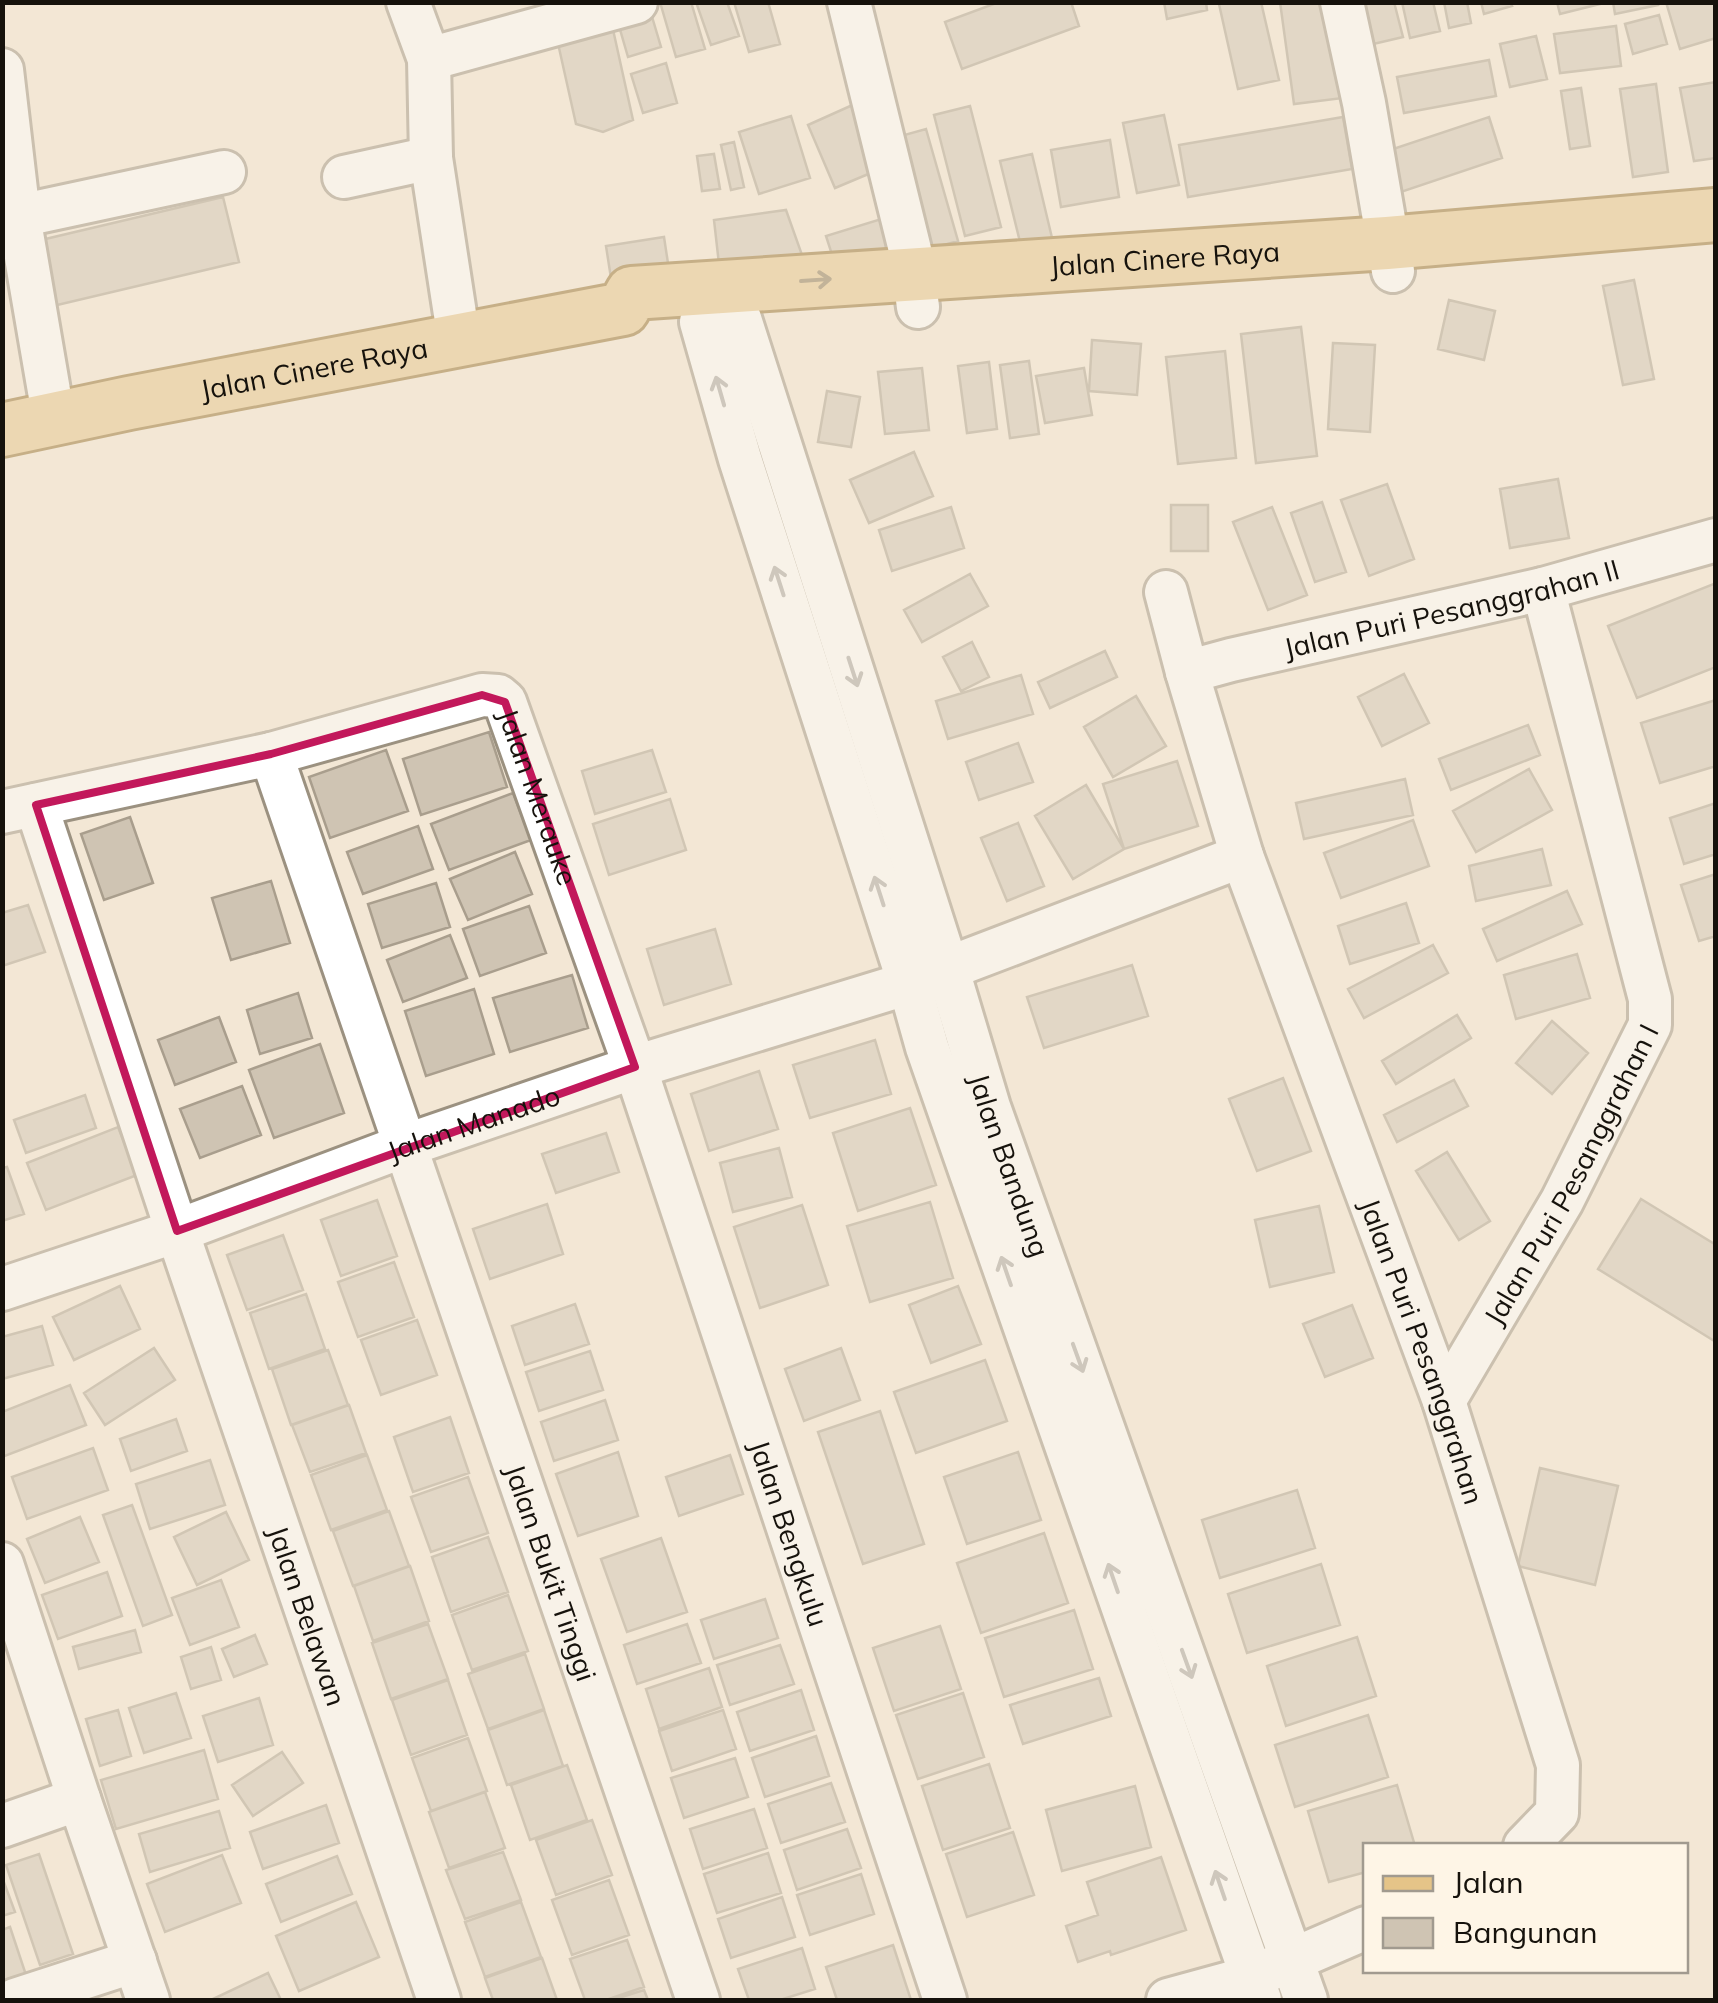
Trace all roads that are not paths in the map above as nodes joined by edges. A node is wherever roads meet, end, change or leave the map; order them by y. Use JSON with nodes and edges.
{"nodes":[{"id":1,"x":408,"y":2,"type":"edge"},
{"id":2,"x":636,"y":2,"type":"edge"},
{"id":3,"x":850,"y":2,"type":"edge"},
{"id":4,"x":1342,"y":2,"type":"edge"},
{"id":5,"x":428,"y":59,"type":"junction"},
{"id":6,"x":2,"y":70,"type":"edge"},
{"id":7,"x":431,"y":158,"type":"junction"},
{"id":8,"x":224,"y":172,"type":"dead end"},
{"id":9,"x":344,"y":177,"type":"dead end"},
{"id":10,"x":1716,"y":215,"type":"edge"},
{"id":11,"x":19,"y":216,"type":"junction"},
{"id":12,"x":1716,"y":242,"type":"edge"},
{"id":13,"x":1390,"y":257,"type":"junction"},
{"id":14,"x":916,"y":290,"type":"junction"},
{"id":15,"x":623,"y":309,"type":"junction"},
{"id":16,"x":720,"y":320,"type":"junction"},
{"id":17,"x":459,"y":340,"type":"junction"},
{"id":18,"x":54,"y":420,"type":"junction"},
{"id":19,"x":2,"y":430,"type":"edge"},
{"id":20,"x":1716,"y":540,"type":"edge"},
{"id":21,"x":1544,"y":589,"type":"junction"},
{"id":22,"x":1166,"y":592,"type":"dead end"},
{"id":23,"x":1187,"y":672,"type":"junction"},
{"id":24,"x":271,"y":754,"type":"junction"},
{"id":25,"x":19,"y":808,"type":"edge"},
{"id":26,"x":1242,"y":856,"type":"junction"},
{"id":27,"x":928,"y":976,"type":"junction"},
{"id":28,"x":635,"y":1067,"type":"junction"},
{"id":29,"x":404,"y":1146,"type":"junction"},
{"id":30,"x":177,"y":1230,"type":"junction"},
{"id":31,"x":2,"y":1289,"type":"edge"},
{"id":32,"x":1444,"y":1401,"type":"junction"},
{"id":33,"x":2,"y":1564,"type":"edge"},
{"id":34,"x":79,"y":1800,"type":"junction"},
{"id":35,"x":2,"y":1826,"type":"edge"},
{"id":36,"x":1528,"y":1843,"type":"edge"},
{"id":37,"x":1363,"y":1929,"type":"edge"},
{"id":38,"x":1292,"y":1960,"type":"junction"},
{"id":39,"x":141,"y":1981,"type":"edge"},
{"id":40,"x":1256,"y":1989,"type":"edge"},
{"id":41,"x":15,"y":2000,"type":"edge"},
{"id":42,"x":439,"y":2000,"type":"edge"},
{"id":43,"x":698,"y":2000,"type":"edge"},
{"id":44,"x":945,"y":2000,"type":"edge"},
{"id":45,"x":1168,"y":2000,"type":"edge"},
{"id":46,"x":1306,"y":2000,"type":"edge"}],
"edges":[{"from":1,"to":5,"type":"street"},
{"from":2,"to":5,"type":"street"},
{"from":3,"to":14,"type":"street"},
{"from":4,"to":13,"type":"street"},
{"from":5,"to":7,"type":"street"},
{"from":6,"to":11,"type":"street"},
{"from":7,"to":9,"type":"street"},
{"from":7,"to":17,"type":"street"},
{"from":8,"to":11,"type":"street"},
{"from":10,"to":13,"type":"main road","name":"Jalan Cinere Raya"},
{"from":11,"to":18,"type":"street"},
{"from":12,"to":13,"type":"main road","name":"Jalan Cinere Raya"},
{"from":13,"to":14,"type":"main road","name":"Jalan Cinere Raya"},
{"from":15,"to":14,"type":"main road","name":"Jalan Cinere Raya","one_way":true},
{"from":14,"to":16,"type":"main road","name":"Jalan Cinere Raya"},
{"from":15,"to":16,"type":"main road","name":"Jalan Cinere Raya"},
{"from":15,"to":17,"type":"main road","name":"Jalan Cinere Raya"},
{"from":16,"to":27,"type":"street","name":"Jalan Bandung"},
{"from":17,"to":18,"type":"main road","name":"Jalan Cinere Raya"},
{"from":18,"to":19,"type":"main road","name":"Jalan Cinere Raya"},
{"from":20,"to":21,"type":"street","name":"Jalan Puri Pesanggrahan II"},
{"from":21,"to":23,"type":"street","name":"Jalan Puri Pesanggrahan II"},
{"from":21,"to":32,"type":"street","name":"Jalan Puri Pesanggrahan I"},
{"from":22,"to":23,"type":"street","name":"Jalan Puri Pesanggrahan"},
{"from":23,"to":26,"type":"street","name":"Jalan Puri Pesanggrahan"},
{"from":24,"to":25,"type":"street"},
{"from":24,"to":28,"type":"street","name":"Jalan Merauke"},
{"from":24,"to":29,"type":"street","name":"Jalan Bukit Tinggi"},
{"from":25,"to":30,"type":"street","name":"Jalan Belawan"},
{"from":26,"to":27,"type":"street"},
{"from":26,"to":32,"type":"street","name":"Jalan Puri Pesanggrahan"},
{"from":27,"to":28,"type":"street","name":"Jalan Manado"},
{"from":27,"to":38,"type":"street","name":"Jalan Bandung","one_way":true},
{"from":40,"to":27,"type":"street","name":"Jalan Bandung","one_way":true},
{"from":28,"to":29,"type":"street","name":"Jalan Manado"},
{"from":28,"to":44,"type":"street","name":"Jalan Bengkulu"},
{"from":29,"to":30,"type":"street","name":"Jalan Manado"},
{"from":29,"to":43,"type":"street","name":"Jalan Bukit Tinggi"},
{"from":30,"to":31,"type":"street","name":"Jalan Manado"},
{"from":30,"to":42,"type":"street","name":"Jalan Belawan"},
{"from":32,"to":36,"type":"street","name":"Jalan Puri Pesanggrahan"},
{"from":33,"to":34,"type":"street"},
{"from":34,"to":35,"type":"street"},
{"from":34,"to":39,"type":"street"},
{"from":37,"to":38,"type":"street"},
{"from":38,"to":40,"type":"street"},
{"from":38,"to":46,"type":"street","name":"Jalan Bandung"},
{"from":39,"to":41,"type":"street"},
{"from":40,"to":45,"type":"street"}]}
